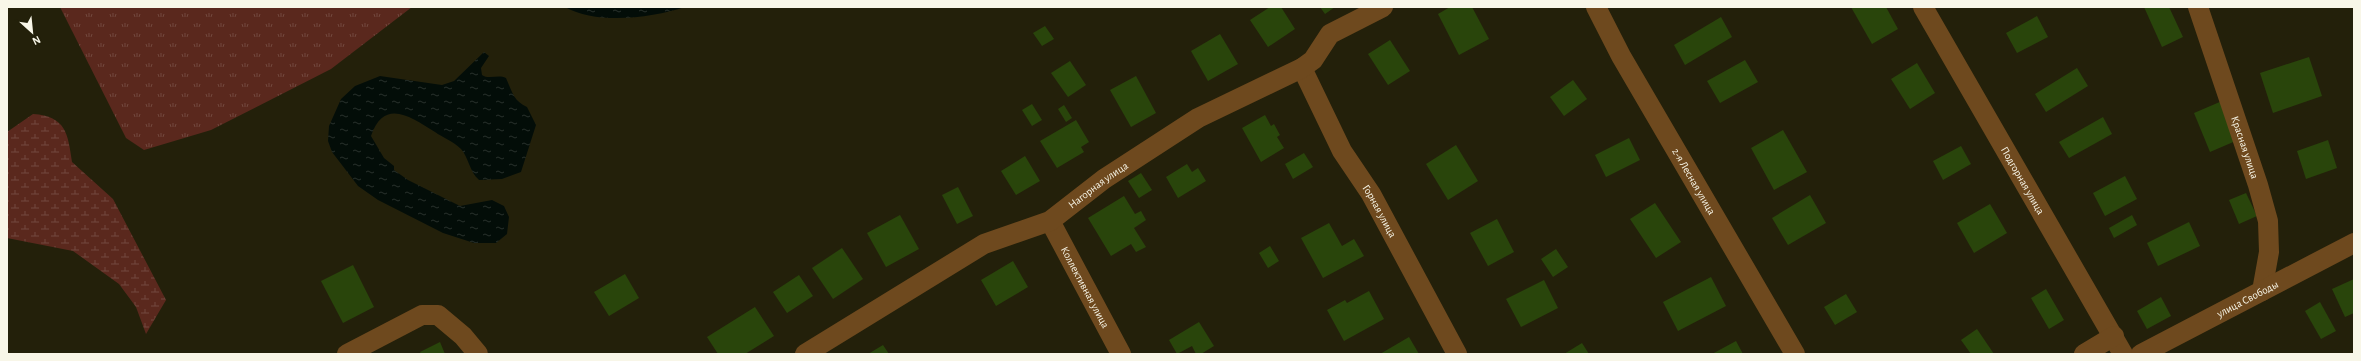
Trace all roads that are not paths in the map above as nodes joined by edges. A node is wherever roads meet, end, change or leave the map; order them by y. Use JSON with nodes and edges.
{"nodes":[{"id":1,"x":1383,"y":7,"type":"edge"},
{"id":2,"x":1596,"y":7,"type":"edge"},
{"id":3,"x":1923,"y":7,"type":"edge"},
{"id":4,"x":2198,"y":7,"type":"edge"},
{"id":5,"x":1302,"y":68,"type":"junction"},
{"id":6,"x":1050,"y":221,"type":"junction"},
{"id":7,"x":2354,"y":243,"type":"edge"},
{"id":8,"x":2262,"y":291,"type":"junction"},
{"id":9,"x":2114,"y":336,"type":"junction"},
{"id":10,"x":347,"y":354,"type":"edge"},
{"id":11,"x":478,"y":354,"type":"edge"},
{"id":12,"x":805,"y":354,"type":"edge"},
{"id":13,"x":1121,"y":354,"type":"edge"},
{"id":14,"x":1457,"y":354,"type":"edge"},
{"id":15,"x":1795,"y":354,"type":"edge"},
{"id":16,"x":2084,"y":354,"type":"edge"},
{"id":17,"x":2123,"y":354,"type":"edge"},
{"id":18,"x":2141,"y":354,"type":"edge"}],
"edges":[{"from":1,"to":5,"type":"street","name":"Нагорная улица"},
{"from":2,"to":15,"type":"street","name":"2-я Лесная улица"},
{"from":3,"to":9,"type":"street","name":"Подгорная улица"},
{"from":4,"to":8,"type":"street","name":"Красная улица"},
{"from":5,"to":6,"type":"street","name":"Нагорная улица"},
{"from":5,"to":14,"type":"street","name":"Горная улица"},
{"from":6,"to":12,"type":"street","name":"Нагорная улица"},
{"from":6,"to":13,"type":"street","name":"Коллективная улица"},
{"from":7,"to":8,"type":"street","name":"улица Свободы"},
{"from":8,"to":18,"type":"street","name":"улица Свободы"},
{"from":9,"to":16,"type":"street"},
{"from":9,"to":17,"type":"street","name":"Подгорная улица"},
{"from":10,"to":11,"type":"street"}]}
